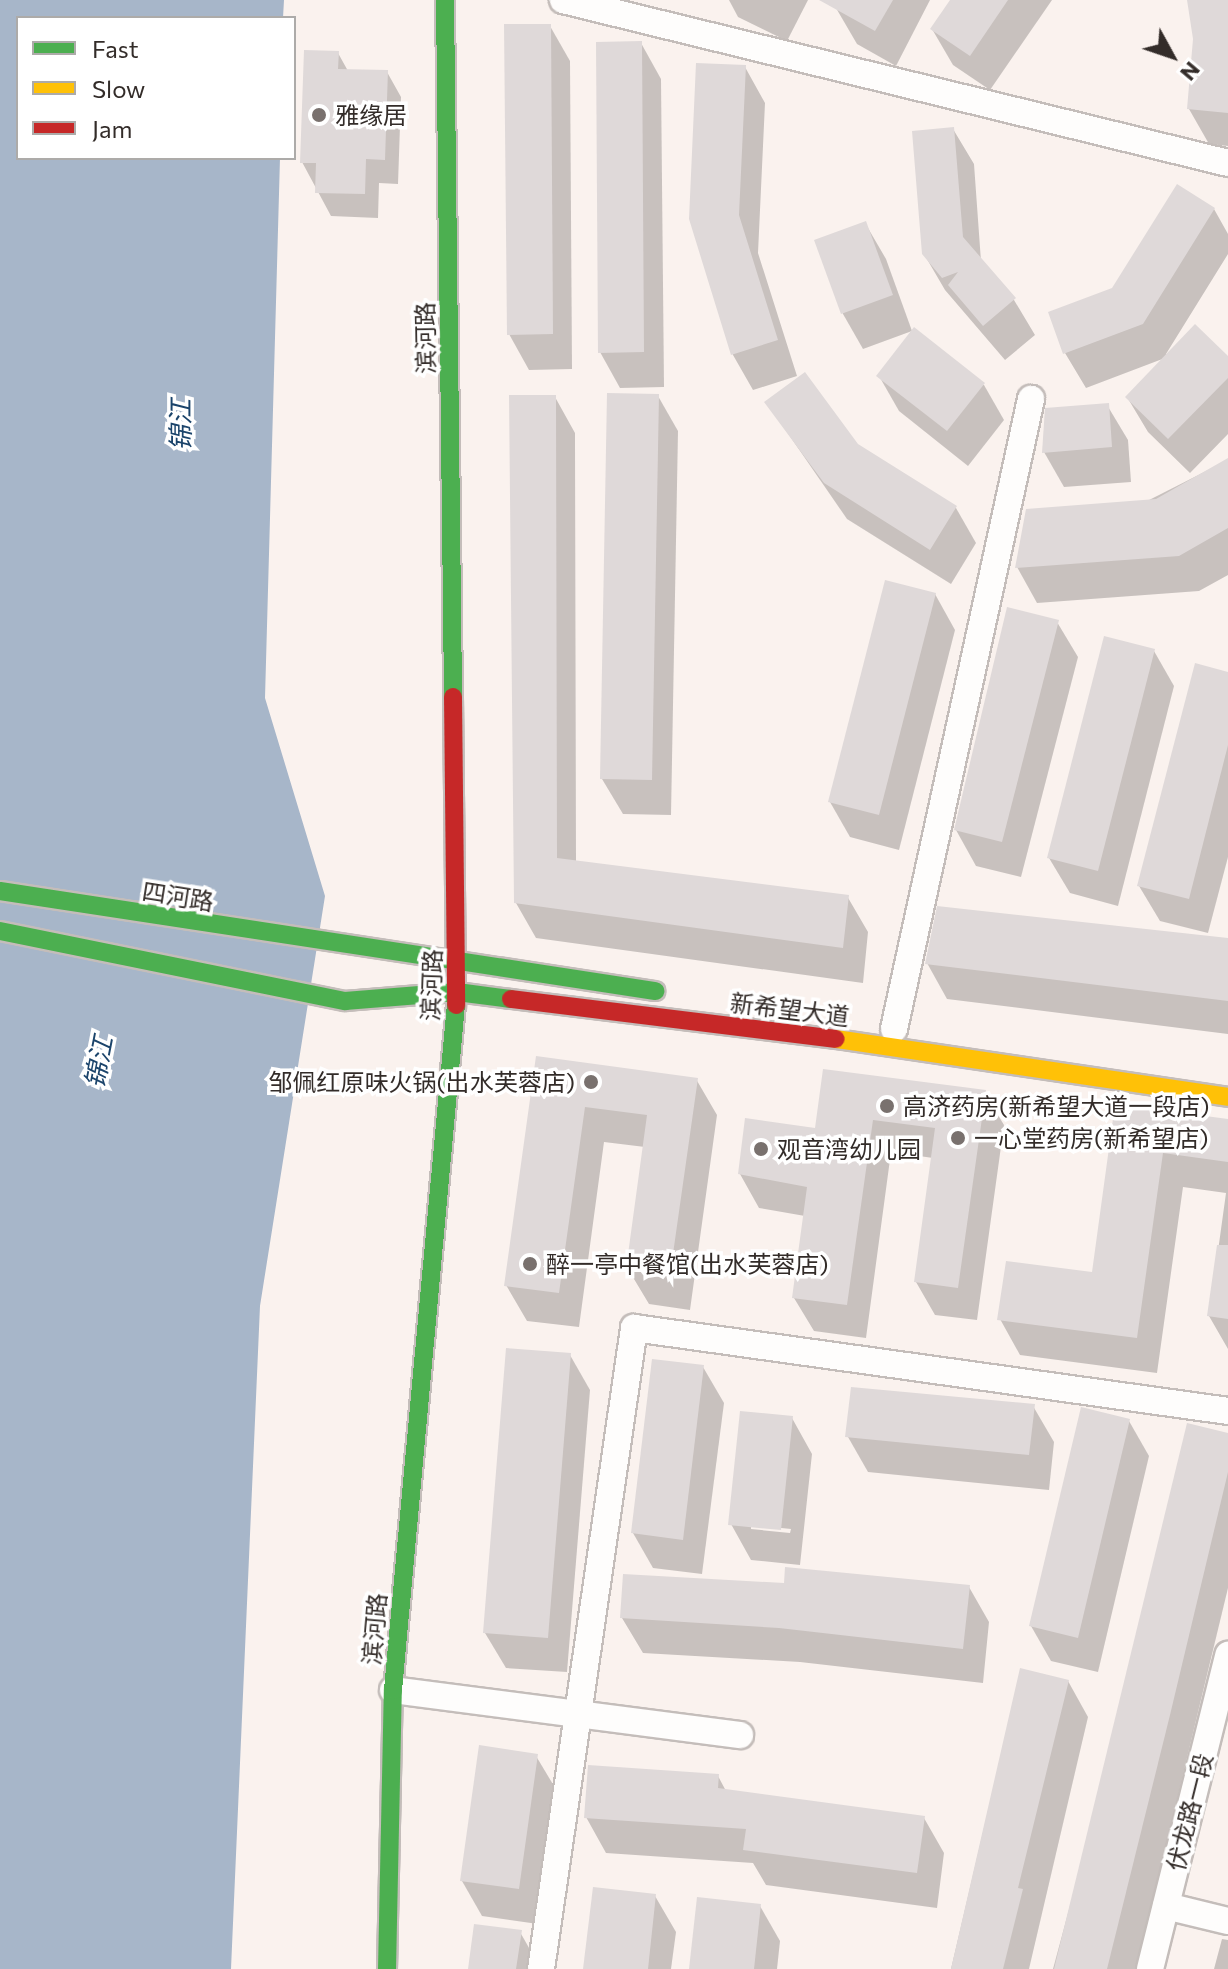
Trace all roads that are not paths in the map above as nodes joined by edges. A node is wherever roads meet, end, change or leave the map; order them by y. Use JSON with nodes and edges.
{"nodes":[{"id":1,"x":445,"y":0,"type":"edge"},
{"id":2,"x":563,"y":0,"type":"edge"},
{"id":3,"x":1228,"y":163,"type":"edge"},
{"id":4,"x":1031,"y":399,"type":"dead end"},
{"id":5,"x":0,"y":891,"type":"edge"},
{"id":6,"x":0,"y":931,"type":"edge"},
{"id":7,"x":456,"y":960,"type":"junction"},
{"id":8,"x":457,"y":992,"type":"junction"},
{"id":9,"x":675,"y":994,"type":"dead end"},
{"id":10,"x":801,"y":1014,"type":"dead end"},
{"id":11,"x":894,"y":1029,"type":"junction"},
{"id":12,"x":1061,"y":1052,"type":"dead end"},
{"id":13,"x":1228,"y":1097,"type":"edge"},
{"id":14,"x":1228,"y":1411,"type":"edge"},
{"id":15,"x":1228,"y":1655,"type":"edge"},
{"id":16,"x":393,"y":1690,"type":"junction"},
{"id":17,"x":576,"y":1714,"type":"junction"},
{"id":18,"x":740,"y":1735,"type":"dead end"},
{"id":19,"x":1166,"y":1906,"type":"junction"},
{"id":20,"x":1228,"y":1921,"type":"edge"},
{"id":21,"x":387,"y":1969,"type":"edge"},
{"id":22,"x":541,"y":1969,"type":"edge"},
{"id":23,"x":1150,"y":1969,"type":"edge"}],
"edges":[{"from":1,"to":7,"type":"street","name":"滨河路"},
{"from":2,"to":3,"type":"street"},
{"from":4,"to":11,"type":"street"},
{"from":5,"to":7,"type":"street","name":"四河路"},
{"from":6,"to":8,"type":"street","name":"新希望大道"},
{"from":7,"to":8,"type":"street","name":"滨河路"},
{"from":7,"to":9,"type":"street","name":"四河路"},
{"from":8,"to":13,"type":"street","name":"新希望大道"},
{"from":8,"to":16,"type":"street","name":"滨河路"},
{"from":10,"to":11,"type":"street"},
{"from":11,"to":12,"type":"street"},
{"from":14,"to":17,"type":"street"},
{"from":15,"to":19,"type":"street","name":"伏龙路一段"},
{"from":16,"to":17,"type":"street"},
{"from":16,"to":21,"type":"street","name":"滨河路"},
{"from":17,"to":18,"type":"street"},
{"from":17,"to":22,"type":"street"},
{"from":19,"to":20,"type":"street"},
{"from":19,"to":23,"type":"street","name":"伏龙路一段"}]}
